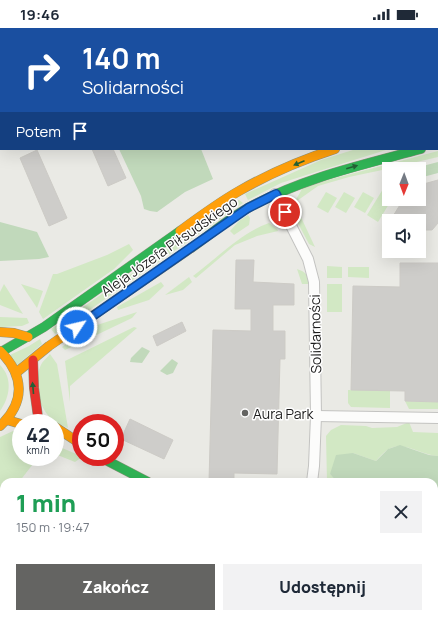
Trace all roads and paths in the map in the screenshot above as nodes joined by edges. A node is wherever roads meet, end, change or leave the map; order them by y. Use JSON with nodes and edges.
{"nodes":[{"id":1,"x":332,"y":150,"type":"edge"},
{"id":2,"x":417,"y":150,"type":"edge"},
{"id":3,"x":276,"y":194,"type":"junction"},
{"id":4,"x":0,"y":332,"type":"edge"},
{"id":5,"x":28,"y":337,"type":"junction"},
{"id":6,"x":1,"y":352,"type":"edge"},
{"id":7,"x":33,"y":360,"type":"junction"},
{"id":8,"x":17,"y":372,"type":"junction"},
{"id":9,"x":24,"y":407,"type":"junction"},
{"id":10,"x":34,"y":414,"type":"edge"},
{"id":11,"x":37,"y":414,"type":"edge"},
{"id":12,"x":316,"y":416,"type":"junction"},
{"id":13,"x":438,"y":418,"type":"edge"},
{"id":14,"x":4,"y":423,"type":"edge"},
{"id":15,"x":117,"y":466,"type":"edge"},
{"id":16,"x":140,"y":478,"type":"edge"},
{"id":17,"x":312,"y":478,"type":"edge"}],
"edges":[{"from":1,"to":5,"type":"main road","name":"Aleja Józefa Piłsudskiego","one_way":true},
{"from":3,"to":2,"type":"main road","name":"Aleja Józefa Piłsudskiego","one_way":true},
{"from":3,"to":7,"type":"main road","name":"Aleja Józefa Piłsudskiego"},
{"from":3,"to":12,"type":"street","name":"Solidarności"},
{"from":4,"to":5,"type":"main road"},
{"from":5,"to":6,"type":"main road","name":"Aleja Józefa Piłsudskiego"},
{"from":6,"to":8,"type":"main road"},
{"from":7,"to":8,"type":"main road","name":"Aleja Józefa Piłsudskiego"},
{"from":11,"to":7,"type":"main road","one_way":true},
{"from":8,"to":9,"type":"main road"},
{"from":9,"to":10,"type":"main road"},
{"from":9,"to":14,"type":"main road"},
{"from":12,"to":13,"type":"street"},
{"from":12,"to":17,"type":"street","name":"Solidarności"},
{"from":15,"to":16,"type":"main road"}]}
